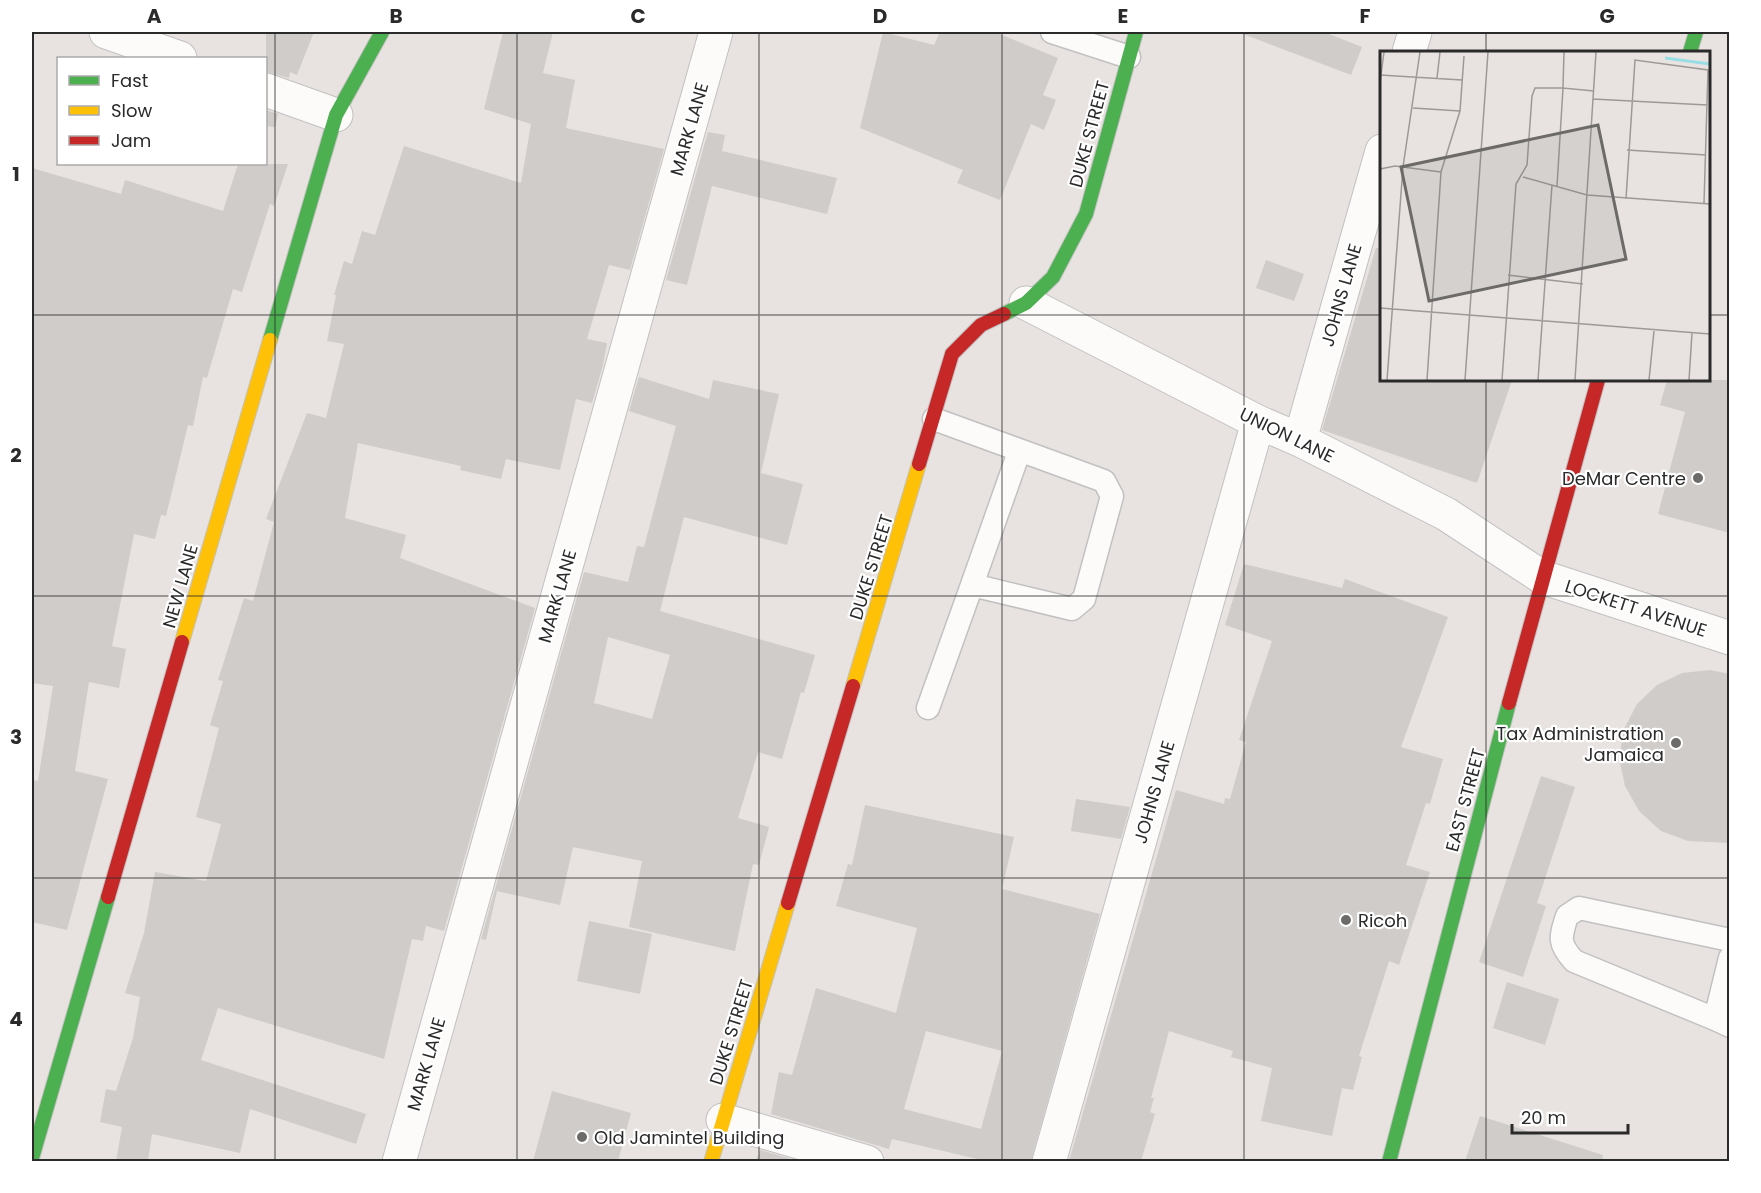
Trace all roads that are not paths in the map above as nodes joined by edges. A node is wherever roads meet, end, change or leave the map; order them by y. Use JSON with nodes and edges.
{"nodes":[{"id":1,"x":106,"y":32,"type":"edge"},
{"id":2,"x":382,"y":32,"type":"edge"},
{"id":3,"x":716,"y":32,"type":"edge"},
{"id":4,"x":1052,"y":32,"type":"edge"},
{"id":5,"x":1136,"y":32,"type":"edge"},
{"id":6,"x":1415,"y":32,"type":"edge"},
{"id":7,"x":1695,"y":32,"type":"edge"},
{"id":8,"x":1409,"y":51,"type":"edge"},
{"id":9,"x":1690,"y":51,"type":"edge"},
{"id":10,"x":177,"y":57,"type":"edge"},
{"id":11,"x":1129,"y":57,"type":"junction"},
{"id":12,"x":267,"y":90,"type":"edge"},
{"id":13,"x":336,"y":116,"type":"junction"},
{"id":14,"x":1380,"y":158,"type":"edge"},
{"id":15,"x":1026,"y":303,"type":"junction"},
{"id":16,"x":1598,"y":381,"type":"edge"},
{"id":17,"x":934,"y":419,"type":"junction"},
{"id":18,"x":1258,"y":422,"type":"junction"},
{"id":19,"x":1300,"y":440,"type":"junction"},
{"id":20,"x":1019,"y":452,"type":"junction"},
{"id":21,"x":1542,"y":578,"type":"junction"},
{"id":22,"x":972,"y":585,"type":"junction"},
{"id":23,"x":1730,"y":638,"type":"edge"},
{"id":24,"x":928,"y":708,"type":"dead end"},
{"id":25,"x":1730,"y":940,"type":"edge"},
{"id":26,"x":1730,"y":958,"type":"edge"},
{"id":27,"x":1722,"y":1022,"type":"edge"},
{"id":28,"x":723,"y":1120,"type":"junction"},
{"id":29,"x":32,"y":1158,"type":"edge"},
{"id":30,"x":399,"y":1161,"type":"edge"},
{"id":31,"x":711,"y":1161,"type":"edge"},
{"id":32,"x":867,"y":1161,"type":"edge"},
{"id":33,"x":1049,"y":1161,"type":"edge"},
{"id":34,"x":1389,"y":1161,"type":"edge"}],
"edges":[{"from":1,"to":10,"type":"street"},
{"from":2,"to":13,"type":"main road","name":"NEW LANE"},
{"from":3,"to":30,"type":"street","name":"MARK LANE"},
{"from":4,"to":11,"type":"lane"},
{"from":5,"to":11,"type":"main road","name":"DUKE STREET"},
{"from":6,"to":8,"type":"street"},
{"from":7,"to":9,"type":"main road"},
{"from":11,"to":15,"type":"main road","name":"DUKE STREET"},
{"from":12,"to":13,"type":"street"},
{"from":13,"to":29,"type":"main road","name":"NEW LANE"},
{"from":14,"to":19,"type":"street","name":"JOHNS LANE"},
{"from":15,"to":17,"type":"main road","name":"DUKE STREET"},
{"from":15,"to":18,"type":"street","name":"UNION LANE"},
{"from":16,"to":21,"type":"main road","name":"EAST STREET"},
{"from":17,"to":20,"type":"lane"},
{"from":17,"to":28,"type":"main road","name":"DUKE STREET"},
{"from":18,"to":19,"type":"street","name":"UNION LANE"},
{"from":18,"to":33,"type":"street","name":"JOHNS LANE"},
{"from":19,"to":21,"type":"street","name":"UNION LANE"},
{"from":20,"to":22,"type":"lane"},
{"from":20,"to":22,"type":"lane"},
{"from":21,"to":23,"type":"street","name":"LOCKETT AVENUE"},
{"from":21,"to":34,"type":"main road","name":"EAST STREET"},
{"from":22,"to":24,"type":"lane"},
{"from":25,"to":27,"type":"lane"},
{"from":26,"to":27,"type":"lane"},
{"from":28,"to":31,"type":"main road","name":"DUKE STREET"},
{"from":28,"to":32,"type":"street"}]}
